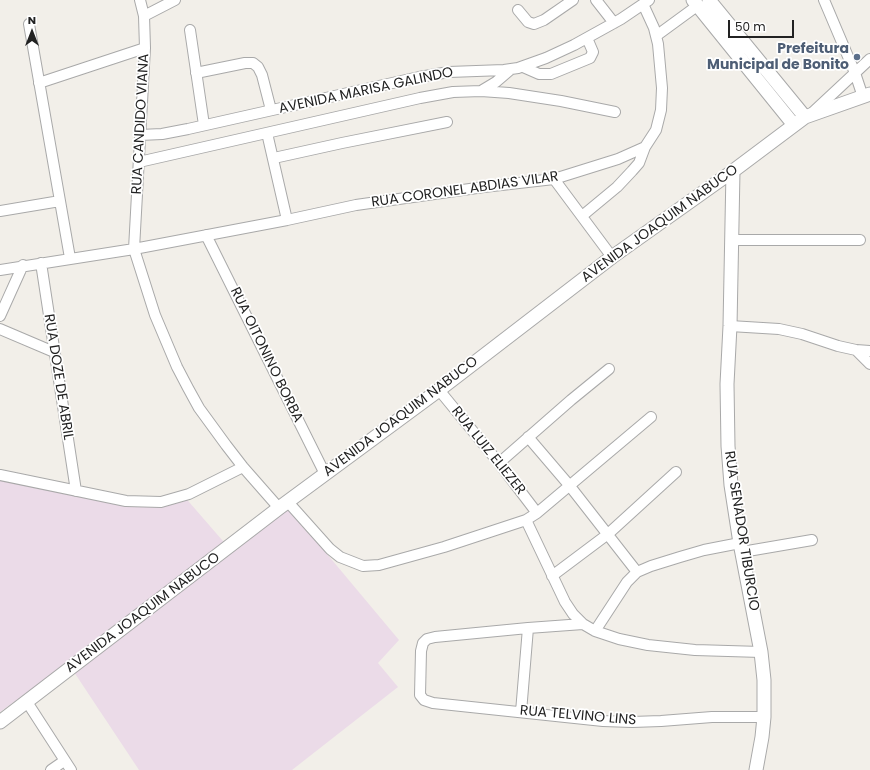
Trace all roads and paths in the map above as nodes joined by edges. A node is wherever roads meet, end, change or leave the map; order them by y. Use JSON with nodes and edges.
{"nodes":[{"id":1,"x":140,"y":0,"type":"edge"},
{"id":2,"x":176,"y":0,"type":"edge"},
{"id":3,"x":573,"y":0,"type":"edge"},
{"id":4,"x":596,"y":0,"type":"edge"},
{"id":5,"x":824,"y":0,"type":"edge"},
{"id":6,"x":646,"y":2,"type":"edge"},
{"id":7,"x":703,"y":4,"type":"edge"},
{"id":8,"x":518,"y":10,"type":"dead end"},
{"id":9,"x":144,"y":16,"type":"junction"},
{"id":10,"x":614,"y":23,"type":"junction"},
{"id":11,"x":29,"y":24,"type":"dead end"},
{"id":12,"x":190,"y":30,"type":"dead end"},
{"id":13,"x":656,"y":36,"type":"junction"},
{"id":14,"x":587,"y":38,"type":"junction"},
{"id":15,"x":145,"y":48,"type":"junction"},
{"id":16,"x":870,"y":59,"type":"edge"},
{"id":17,"x":523,"y":67,"type":"junction"},
{"id":18,"x":510,"y":70,"type":"junction"},
{"id":19,"x":196,"y":73,"type":"junction"},
{"id":20,"x":855,"y":73,"type":"junction"},
{"id":21,"x":39,"y":83,"type":"junction"},
{"id":22,"x":481,"y":91,"type":"junction"},
{"id":23,"x":866,"y":96,"type":"edge"},
{"id":24,"x":271,"y":110,"type":"junction"},
{"id":25,"x":615,"y":112,"type":"dead end"},
{"id":26,"x":803,"y":119,"type":"junction"},
{"id":27,"x":447,"y":122,"type":"dead end"},
{"id":28,"x":204,"y":125,"type":"junction"},
{"id":29,"x":267,"y":133,"type":"junction"},
{"id":30,"x":140,"y":135,"type":"junction"},
{"id":31,"x":645,"y":147,"type":"junction"},
{"id":32,"x":274,"y":158,"type":"junction"},
{"id":33,"x":139,"y":162,"type":"junction"},
{"id":34,"x":733,"y":171,"type":"junction"},
{"id":35,"x":554,"y":179,"type":"junction"},
{"id":36,"x":60,"y":201,"type":"junction"},
{"id":37,"x":0,"y":211,"type":"edge"},
{"id":38,"x":582,"y":216,"type":"junction"},
{"id":39,"x":287,"y":220,"type":"junction"},
{"id":40,"x":206,"y":235,"type":"junction"},
{"id":41,"x":732,"y":240,"type":"junction"},
{"id":42,"x":860,"y":240,"type":"dead end"},
{"id":43,"x":134,"y":249,"type":"junction"},
{"id":44,"x":612,"y":257,"type":"junction"},
{"id":45,"x":70,"y":258,"type":"junction"},
{"id":46,"x":41,"y":263,"type":"junction"},
{"id":47,"x":23,"y":265,"type":"junction"},
{"id":48,"x":0,"y":270,"type":"edge"},
{"id":49,"x":0,"y":316,"type":"edge"},
{"id":50,"x":730,"y":326,"type":"junction"},
{"id":51,"x":0,"y":329,"type":"edge"},
{"id":52,"x":856,"y":350,"type":"junction"},
{"id":53,"x":870,"y":351,"type":"edge"},
{"id":54,"x":54,"y":352,"type":"junction"},
{"id":55,"x":870,"y":364,"type":"edge"},
{"id":56,"x":609,"y":369,"type":"dead end"},
{"id":57,"x":439,"y":390,"type":"junction"},
{"id":58,"x":651,"y":416,"type":"dead end"},
{"id":59,"x":528,"y":437,"type":"junction"},
{"id":60,"x":499,"y":463,"type":"junction"},
{"id":61,"x":243,"y":467,"type":"junction"},
{"id":62,"x":676,"y":472,"type":"dead end"},
{"id":63,"x":325,"y":474,"type":"junction"},
{"id":64,"x":0,"y":475,"type":"edge"},
{"id":65,"x":569,"y":485,"type":"junction"},
{"id":66,"x":76,"y":491,"type":"junction"},
{"id":67,"x":284,"y":505,"type":"junction"},
{"id":68,"x":536,"y":513,"type":"junction"},
{"id":69,"x":526,"y":520,"type":"junction"},
{"id":70,"x":608,"y":534,"type":"junction"},
{"id":71,"x":812,"y":540,"type":"dead end"},
{"id":72,"x":741,"y":547,"type":"junction"},
{"id":73,"x":637,"y":572,"type":"junction"},
{"id":74,"x":552,"y":576,"type":"junction"},
{"id":75,"x":582,"y":624,"type":"junction"},
{"id":76,"x":528,"y":628,"type":"junction"},
{"id":77,"x":594,"y":631,"type":"junction"},
{"id":78,"x":761,"y":652,"type":"junction"},
{"id":79,"x":27,"y":702,"type":"junction"},
{"id":80,"x":521,"y":712,"type":"junction"},
{"id":81,"x":764,"y":717,"type":"junction"},
{"id":82,"x":0,"y":722,"type":"edge"},
{"id":83,"x":64,"y":761,"type":"junction"},
{"id":84,"x":51,"y":770,"type":"edge"},
{"id":85,"x":71,"y":770,"type":"edge"},
{"id":86,"x":756,"y":770,"type":"edge"}],
"edges":[{"from":1,"to":9,"type":"street","name":"RUA CANDIDO VIANA"},
{"from":2,"to":9,"type":"street"},
{"from":3,"to":8,"type":"street"},
{"from":4,"to":10,"type":"street"},
{"from":5,"to":20,"type":"street"},
{"from":6,"to":10,"type":"street","name":"AVENIDA MARISA GALINDO"},
{"from":6,"to":13,"type":"street"},
{"from":7,"to":13,"type":"street"},
{"from":7,"to":26,"type":"street"},
{"from":9,"to":15,"type":"street","name":"RUA CANDIDO VIANA"},
{"from":10,"to":14,"type":"street","name":"AVENIDA MARISA GALINDO"},
{"from":11,"to":21,"type":"street"},
{"from":12,"to":19,"type":"street"},
{"from":13,"to":31,"type":"street"},
{"from":14,"to":17,"type":"street","name":"AVENIDA MARISA GALINDO"},
{"from":14,"to":17,"type":"street"},
{"from":15,"to":21,"type":"street"},
{"from":15,"to":30,"type":"street","name":"RUA CANDIDO VIANA"},
{"from":16,"to":20,"type":"street"},
{"from":17,"to":18,"type":"street","name":"AVENIDA MARISA GALINDO"},
{"from":18,"to":22,"type":"street"},
{"from":18,"to":24,"type":"street","name":"AVENIDA MARISA GALINDO"},
{"from":19,"to":24,"type":"street"},
{"from":19,"to":28,"type":"street"},
{"from":20,"to":23,"type":"street"},
{"from":20,"to":26,"type":"street"},
{"from":21,"to":36,"type":"street"},
{"from":22,"to":25,"type":"street","name":"AVENIDA MARISA GALINDO"},
{"from":22,"to":29,"type":"street","name":"AVENIDA MARISA GALINDO"},
{"from":23,"to":26,"type":"street"},
{"from":24,"to":28,"type":"street","name":"AVENIDA MARISA GALINDO"},
{"from":26,"to":34,"type":"street","name":"AVENIDA JOAQUIM NABUCO"},
{"from":27,"to":32,"type":"street"},
{"from":28,"to":30,"type":"street","name":"AVENIDA MARISA GALINDO"},
{"from":29,"to":32,"type":"street"},
{"from":29,"to":33,"type":"street","name":"AVENIDA MARISA GALINDO"},
{"from":30,"to":33,"type":"street","name":"RUA CANDIDO VIANA"},
{"from":31,"to":35,"type":"street","name":"RUA CORONEL ABDIAS VILAR"},
{"from":31,"to":38,"type":"street"},
{"from":32,"to":39,"type":"street"},
{"from":33,"to":43,"type":"street","name":"RUA CANDIDO VIANA"},
{"from":34,"to":41,"type":"street","name":"RUA SENADOR TIBURCIO"},
{"from":34,"to":44,"type":"street","name":"AVENIDA JOAQUIM NABUCO"},
{"from":35,"to":38,"type":"street"},
{"from":35,"to":39,"type":"street","name":"RUA CORONEL ABDIAS VILAR"},
{"from":36,"to":37,"type":"street"},
{"from":36,"to":45,"type":"street"},
{"from":38,"to":44,"type":"street"},
{"from":39,"to":40,"type":"street","name":"RUA CORONEL ABDIAS VILAR"},
{"from":40,"to":43,"type":"street","name":"RUA CORONEL ABDIAS VILAR"},
{"from":40,"to":63,"type":"street","name":"RUA OITONINO BORBA"},
{"from":41,"to":42,"type":"street"},
{"from":41,"to":50,"type":"street","name":"RUA SENADOR TIBURCIO"},
{"from":43,"to":45,"type":"street","name":"RUA CORONEL ABDIAS VILAR"},
{"from":43,"to":61,"type":"street"},
{"from":44,"to":57,"type":"street","name":"AVENIDA JOAQUIM NABUCO"},
{"from":45,"to":46,"type":"street","name":"RUA CORONEL ABDIAS VILAR"},
{"from":46,"to":47,"type":"street","name":"RUA CORONEL ABDIAS VILAR"},
{"from":46,"to":54,"type":"street","name":"RUA DOZE DE ABRIL"},
{"from":47,"to":48,"type":"street","name":"RUA CORONEL ABDIAS VILAR"},
{"from":47,"to":49,"type":"street"},
{"from":50,"to":52,"type":"street"},
{"from":50,"to":72,"type":"street","name":"RUA SENADOR TIBURCIO"},
{"from":51,"to":54,"type":"street"},
{"from":52,"to":53,"type":"street"},
{"from":52,"to":55,"type":"street"},
{"from":54,"to":66,"type":"street","name":"RUA DOZE DE ABRIL"},
{"from":56,"to":59,"type":"street"},
{"from":57,"to":60,"type":"street","name":"RUA LUIZ ELIEZER"},
{"from":57,"to":63,"type":"street","name":"AVENIDA JOAQUIM NABUCO"},
{"from":58,"to":65,"type":"street"},
{"from":59,"to":60,"type":"street"},
{"from":59,"to":65,"type":"street"},
{"from":60,"to":68,"type":"street","name":"RUA LUIZ ELIEZER"},
{"from":61,"to":66,"type":"street"},
{"from":61,"to":67,"type":"street"},
{"from":62,"to":70,"type":"street"},
{"from":63,"to":67,"type":"street","name":"AVENIDA JOAQUIM NABUCO"},
{"from":64,"to":66,"type":"street"},
{"from":65,"to":68,"type":"street"},
{"from":65,"to":70,"type":"street"},
{"from":67,"to":69,"type":"street"},
{"from":67,"to":79,"type":"street","name":"AVENIDA JOAQUIM NABUCO"},
{"from":68,"to":69,"type":"street"},
{"from":69,"to":74,"type":"street"},
{"from":70,"to":73,"type":"street"},
{"from":70,"to":74,"type":"street"},
{"from":71,"to":72,"type":"street"},
{"from":72,"to":73,"type":"street"},
{"from":72,"to":78,"type":"street","name":"RUA SENADOR TIBURCIO"},
{"from":73,"to":77,"type":"street"},
{"from":74,"to":75,"type":"street"},
{"from":75,"to":76,"type":"street"},
{"from":75,"to":77,"type":"street"},
{"from":76,"to":80,"type":"street"},
{"from":76,"to":80,"type":"street","name":"RUA TELVINO LINS"},
{"from":77,"to":78,"type":"street"},
{"from":78,"to":81,"type":"street","name":"RUA SENADOR TIBURCIO"},
{"from":79,"to":82,"type":"street","name":"AVENIDA JOAQUIM NABUCO"},
{"from":79,"to":83,"type":"street"},
{"from":80,"to":81,"type":"street","name":"RUA TELVINO LINS"},
{"from":81,"to":86,"type":"street","name":"RUA SENADOR TIBURCIO"},
{"from":83,"to":84,"type":"street"},
{"from":83,"to":85,"type":"street"}]}
